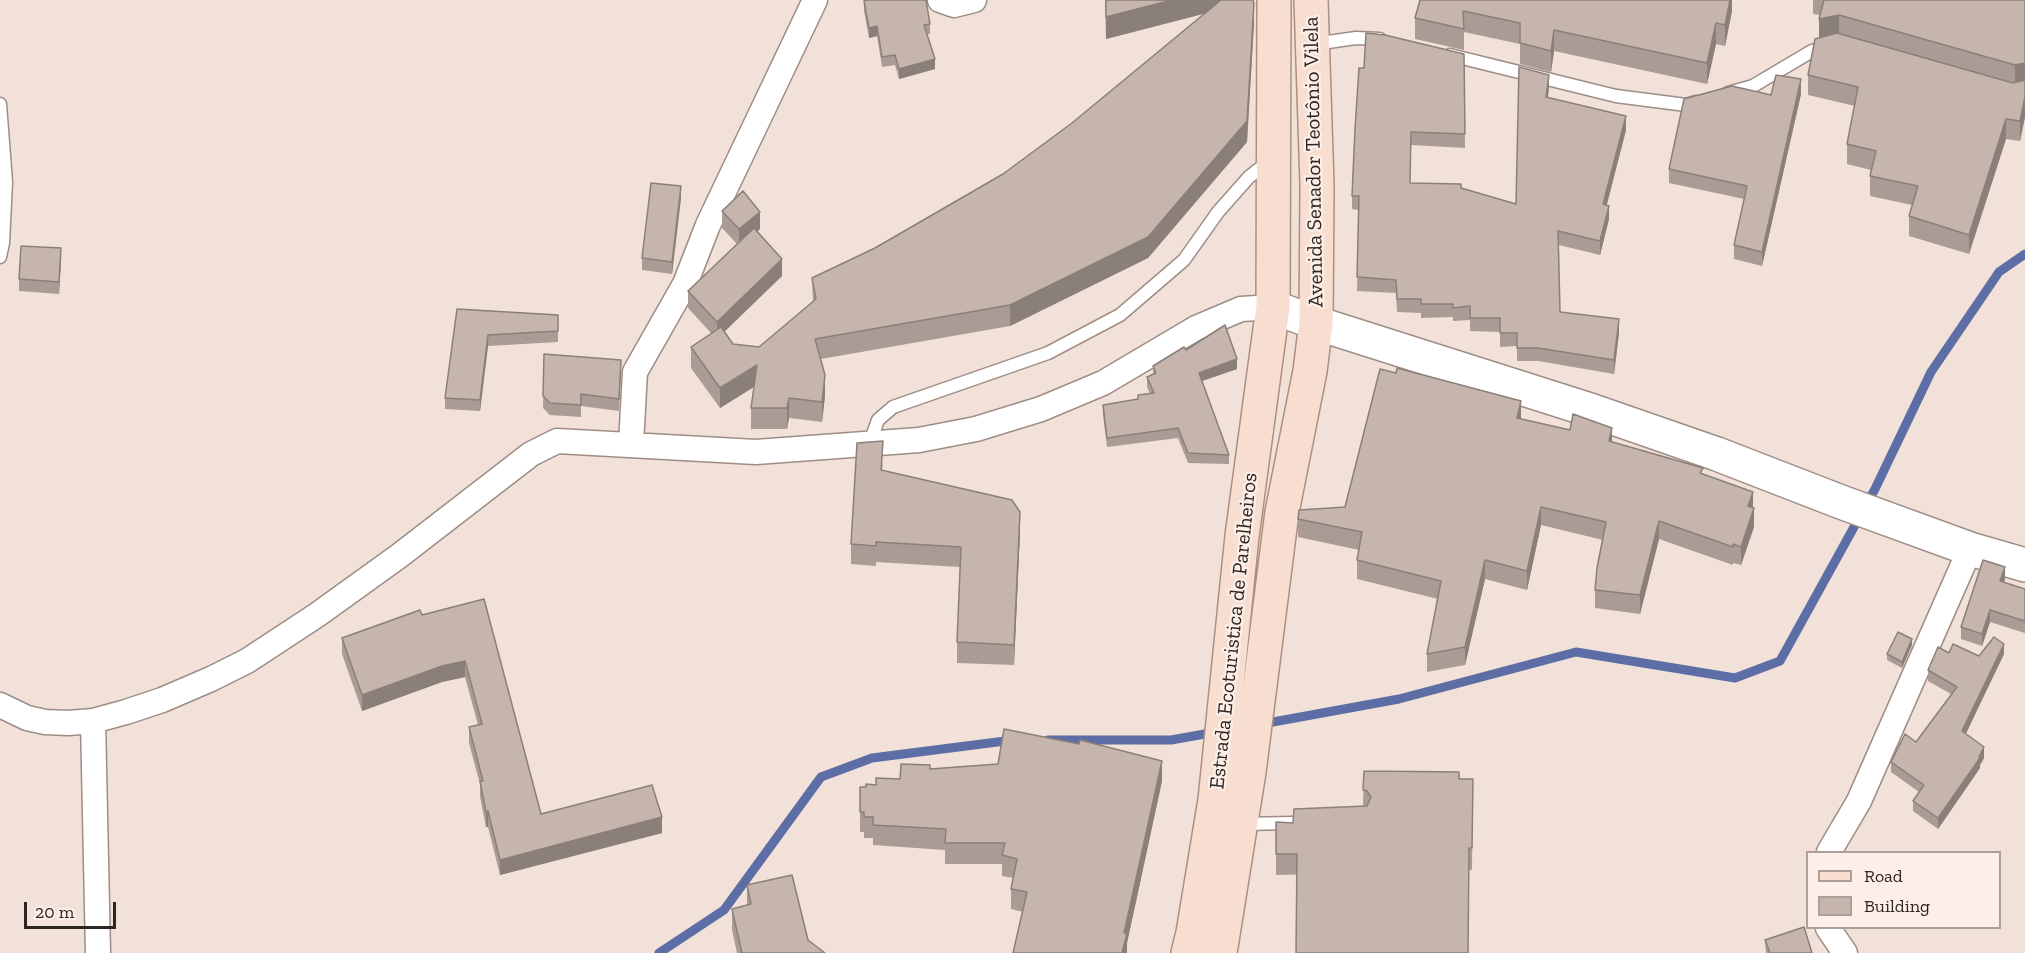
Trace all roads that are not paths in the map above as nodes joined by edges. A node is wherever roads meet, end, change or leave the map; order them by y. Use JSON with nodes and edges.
{"nodes":[{"id":1,"x":814,"y":0,"type":"edge"},
{"id":2,"x":940,"y":0,"type":"edge"},
{"id":3,"x":974,"y":0,"type":"edge"},
{"id":4,"x":1274,"y":0,"type":"edge"},
{"id":5,"x":1311,"y":0,"type":"edge"},
{"id":6,"x":1398,"y":42,"type":"edge"},
{"id":7,"x":1837,"y":44,"type":"edge"},
{"id":8,"x":1313,"y":45,"type":"junction"},
{"id":9,"x":1432,"y":51,"type":"edge"},
{"id":10,"x":0,"y":104,"type":"edge"},
{"id":11,"x":1273,"y":157,"type":"junction"},
{"id":12,"x":0,"y":257,"type":"edge"},
{"id":13,"x":1272,"y":308,"type":"junction"},
{"id":14,"x":1316,"y":323,"type":"junction"},
{"id":15,"x":631,"y":444,"type":"junction"},
{"id":16,"x":869,"y":445,"type":"junction"},
{"id":17,"x":1970,"y":549,"type":"junction"},
{"id":18,"x":2025,"y":565,"type":"edge"},
{"id":19,"x":0,"y":705,"type":"edge"},
{"id":20,"x":93,"y":721,"type":"junction"},
{"id":21,"x":1233,"y":773,"type":"junction"},
{"id":22,"x":1306,"y":822,"type":"edge"},
{"id":23,"x":1240,"y":824,"type":"junction"},
{"id":24,"x":1830,"y":851,"type":"edge"},
{"id":25,"x":1829,"y":929,"type":"edge"},
{"id":26,"x":98,"y":953,"type":"edge"},
{"id":27,"x":1188,"y":953,"type":"edge"},
{"id":28,"x":1220,"y":953,"type":"edge"},
{"id":29,"x":1845,"y":953,"type":"edge"}],
"edges":[{"from":1,"to":15,"type":"street"},
{"from":2,"to":3,"type":"street"},
{"from":4,"to":11,"type":"main road","name":"Avenida Senador Teotônio Vilela"},
{"from":5,"to":8,"type":"main road","name":"Avenida Senador Teotônio Vilela"},
{"from":6,"to":8,"type":"lane"},
{"from":7,"to":9,"type":"lane"},
{"from":8,"to":14,"type":"main road","name":"Avenida Senador Teotônio Vilela"},
{"from":10,"to":12,"type":"lane"},
{"from":11,"to":13,"type":"main road","name":"Avenida Senador Teotônio Vilela"},
{"from":11,"to":16,"type":"lane"},
{"from":13,"to":14,"type":"main road"},
{"from":13,"to":16,"type":"street"},
{"from":13,"to":21,"type":"main road","name":"Estrada Ecoturistica de Parelheiros"},
{"from":14,"to":17,"type":"main road"},
{"from":14,"to":21,"type":"main road","name":"Estrada Ecoturistica de Parelheiros"},
{"from":15,"to":16,"type":"street"},
{"from":15,"to":20,"type":"street"},
{"from":17,"to":18,"type":"main road"},
{"from":17,"to":24,"type":"street"},
{"from":19,"to":20,"type":"street"},
{"from":20,"to":26,"type":"street"},
{"from":21,"to":23,"type":"main road","name":"Estrada Ecoturistica de Parelheiros"},
{"from":21,"to":27,"type":"main road","name":"Estrada Ecoturistica de Parelheiros"},
{"from":22,"to":23,"type":"lane"},
{"from":23,"to":28,"type":"main road","name":"Estrada Ecoturistica de Parelheiros"},
{"from":25,"to":29,"type":"street"}]}
